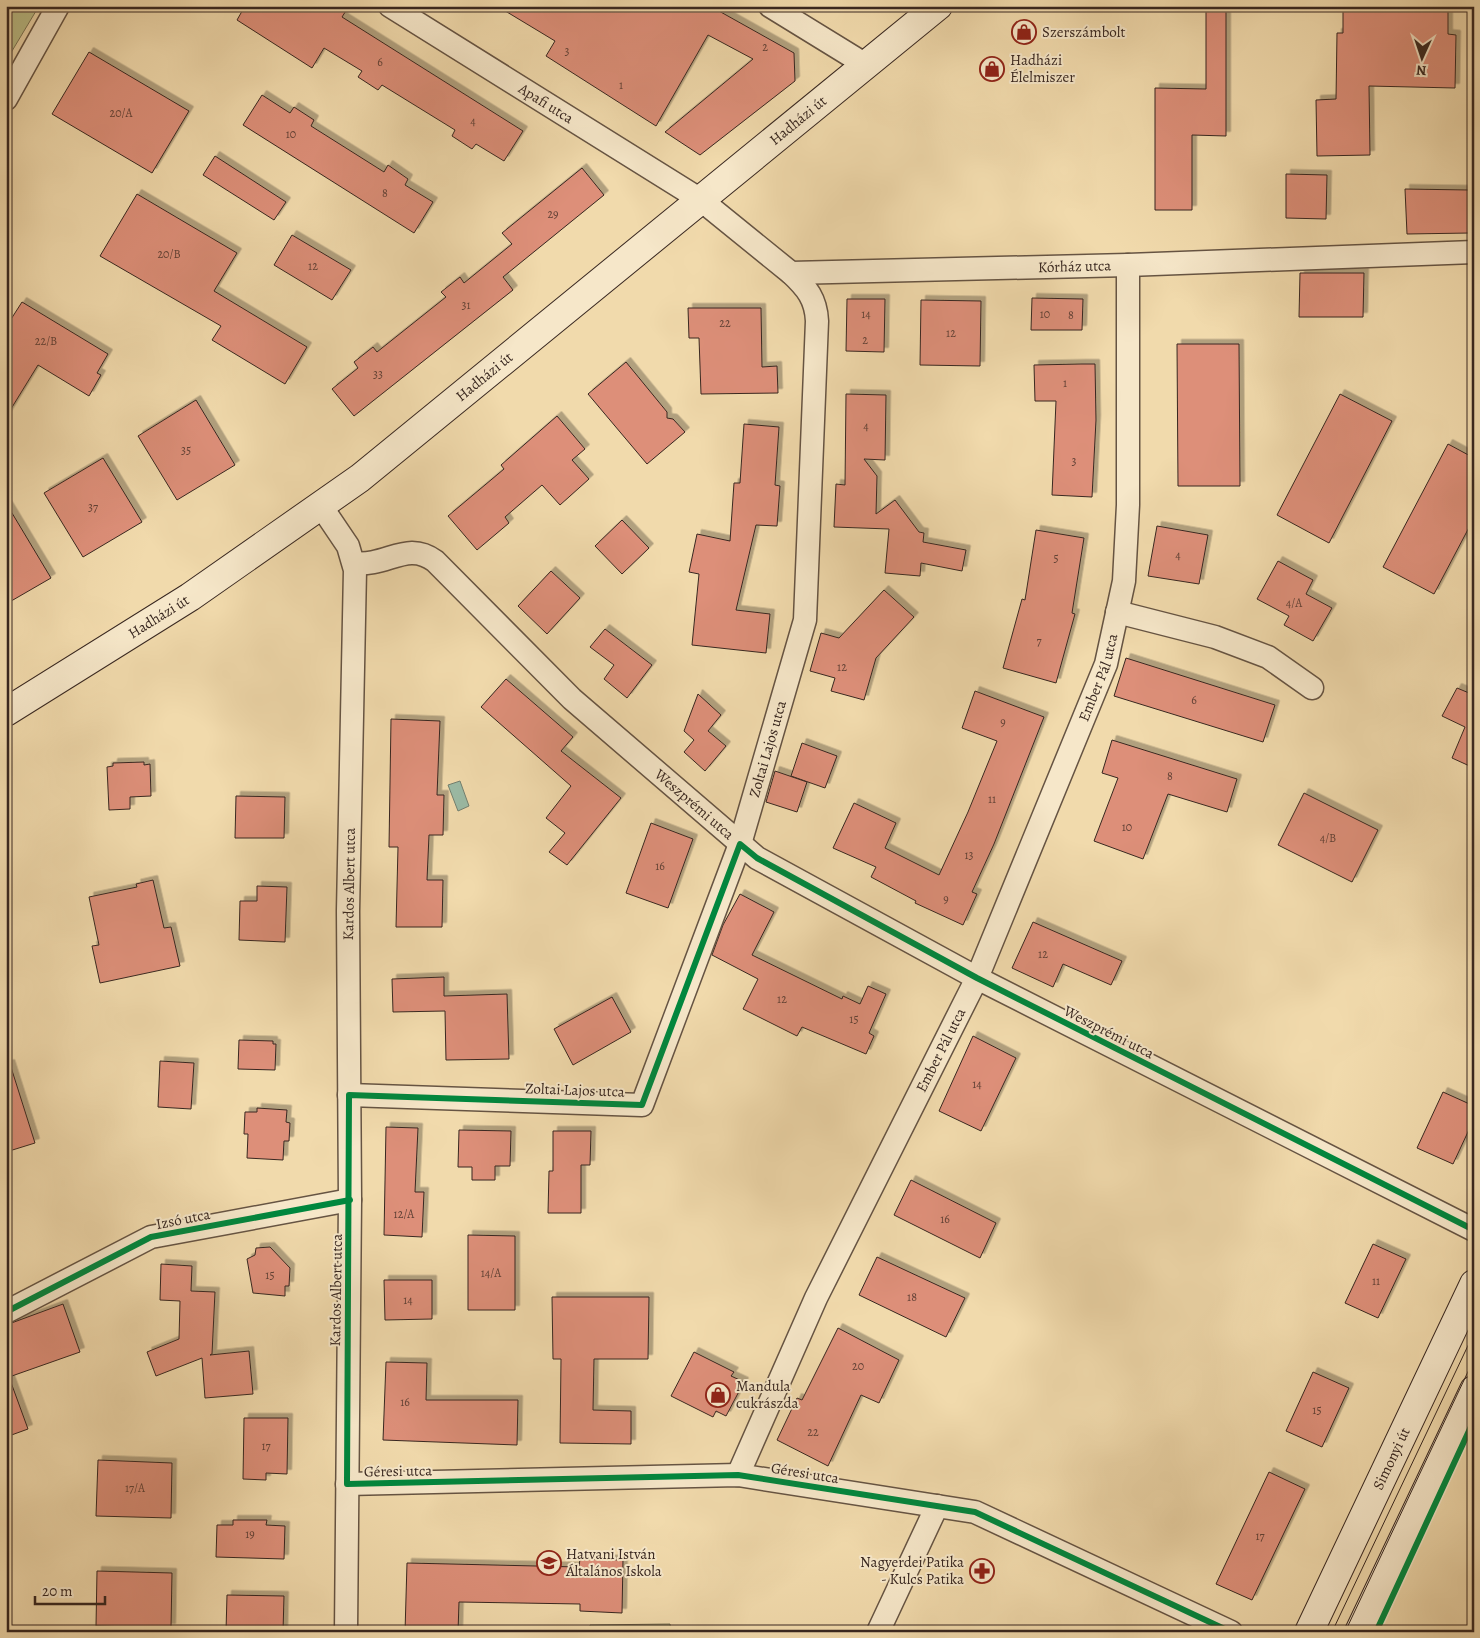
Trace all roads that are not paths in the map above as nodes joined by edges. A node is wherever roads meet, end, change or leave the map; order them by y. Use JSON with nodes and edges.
{"nodes":[{"id":1,"x":58,"y":6,"type":"edge"},
{"id":2,"x":390,"y":6,"type":"edge"},
{"id":3,"x":770,"y":6,"type":"edge"},
{"id":4,"x":938,"y":6,"type":"edge"},
{"id":5,"x":866,"y":65,"type":"junction"},
{"id":6,"x":6,"y":99,"type":"edge"},
{"id":7,"x":701,"y":200,"type":"junction"},
{"id":8,"x":1474,"y":252,"type":"edge"},
{"id":9,"x":1128,"y":265,"type":"junction"},
{"id":10,"x":791,"y":273,"type":"junction"},
{"id":11,"x":320,"y":506,"type":"junction"},
{"id":12,"x":354,"y":563,"type":"junction"},
{"id":13,"x":1117,"y":612,"type":"junction"},
{"id":14,"x":1312,"y":688,"type":"dead end"},
{"id":15,"x":6,"y":712,"type":"edge"},
{"id":16,"x":740,"y":844,"type":"junction"},
{"id":17,"x":977,"y":978,"type":"junction"},
{"id":18,"x":349,"y":1095,"type":"junction"},
{"id":19,"x":350,"y":1200,"type":"junction"},
{"id":20,"x":1474,"y":1230,"type":"edge"},
{"id":21,"x":1474,"y":1284,"type":"edge"},
{"id":22,"x":6,"y":1312,"type":"edge"},
{"id":23,"x":1474,"y":1390,"type":"edge"},
{"id":24,"x":738,"y":1475,"type":"junction"},
{"id":25,"x":346,"y":1484,"type":"junction"},
{"id":26,"x":937,"y":1506,"type":"junction"},
{"id":27,"x":346,"y":1632,"type":"edge"},
{"id":28,"x":878,"y":1632,"type":"edge"},
{"id":29,"x":1231,"y":1632,"type":"edge"},
{"id":30,"x":1309,"y":1632,"type":"edge"},
{"id":31,"x":1359,"y":1632,"type":"edge"}],
"edges":[{"from":1,"to":6,"type":"street"},
{"from":2,"to":7,"type":"street","name":"Apafi utca"},
{"from":3,"to":5,"type":"street"},
{"from":4,"to":5,"type":"street","name":"Hadházi út"},
{"from":5,"to":7,"type":"street","name":"Hadházi út"},
{"from":7,"to":10,"type":"street"},
{"from":7,"to":11,"type":"street","name":"Hadházi út"},
{"from":8,"to":9,"type":"street","name":"Kórház utca"},
{"from":9,"to":10,"type":"street","name":"Kórház utca"},
{"from":9,"to":13,"type":"street","name":"Ember Pál utca"},
{"from":10,"to":16,"type":"street","name":"Zoltai Lajos utca"},
{"from":11,"to":12,"type":"street","name":"Kardos Albert utca"},
{"from":11,"to":15,"type":"street","name":"Hadházi út"},
{"from":12,"to":16,"type":"street","name":"Weszprémi utca"},
{"from":12,"to":18,"type":"street","name":"Kardos Albert utca"},
{"from":13,"to":14,"type":"street","name":"Ember Pál utca"},
{"from":13,"to":17,"type":"street","name":"Ember Pál utca"},
{"from":16,"to":17,"type":"street","name":"Weszprémi utca"},
{"from":16,"to":18,"type":"street","name":"Zoltai Lajos utca"},
{"from":17,"to":20,"type":"street","name":"Weszprémi utca"},
{"from":17,"to":24,"type":"street","name":"Ember Pál utca"},
{"from":18,"to":19,"type":"street","name":"Kardos Albert utca"},
{"from":19,"to":22,"type":"street","name":"Izsó utca"},
{"from":19,"to":25,"type":"street","name":"Kardos Albert utca"},
{"from":21,"to":30,"type":"street","name":"Simonyi út"},
{"from":23,"to":31,"type":"street"},
{"from":24,"to":25,"type":"street","name":"Géresi utca"},
{"from":24,"to":26,"type":"street","name":"Géresi utca"},
{"from":25,"to":27,"type":"street","name":"Kardos Albert utca"},
{"from":26,"to":28,"type":"street"},
{"from":26,"to":29,"type":"street","name":"Géresi utca"}]}
